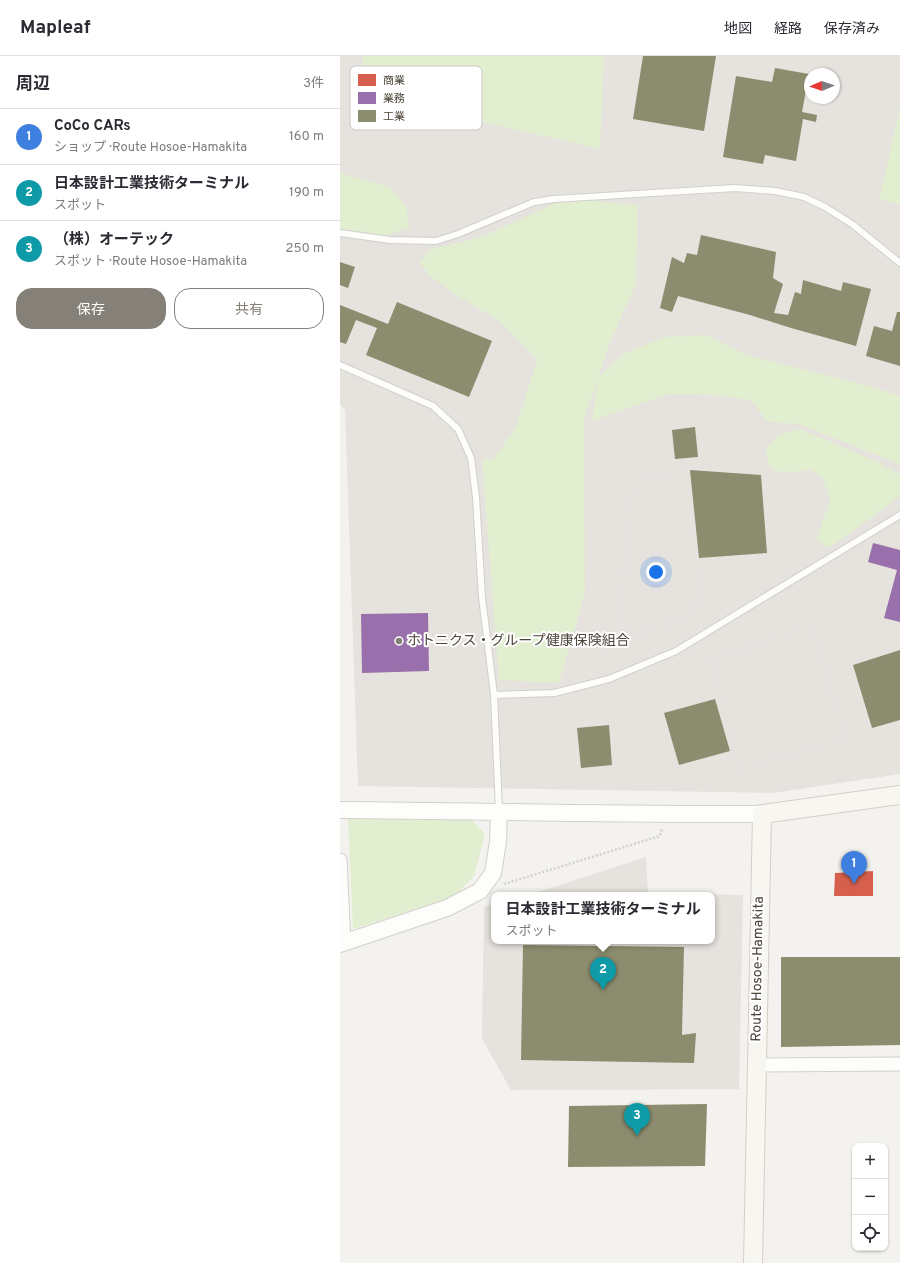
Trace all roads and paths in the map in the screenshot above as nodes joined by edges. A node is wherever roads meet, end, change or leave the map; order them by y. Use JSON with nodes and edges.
{"nodes":[{"id":1,"x":340,"y":233,"type":"edge"},
{"id":2,"x":900,"y":263,"type":"edge"},
{"id":3,"x":340,"y":364,"type":"edge"},
{"id":4,"x":900,"y":515,"type":"edge"},
{"id":5,"x":494,"y":695,"type":"junction"},
{"id":6,"x":900,"y":795,"type":"edge"},
{"id":7,"x":340,"y":810,"type":"edge"},
{"id":8,"x":499,"y":811,"type":"junction"},
{"id":9,"x":762,"y":814,"type":"junction"},
{"id":10,"x":668,"y":815,"type":"junction"},
{"id":11,"x":340,"y":860,"type":"edge"},
{"id":12,"x":480,"y":891,"type":"junction"},
{"id":13,"x":342,"y":943,"type":"edge"},
{"id":14,"x":900,"y":1064,"type":"edge"},
{"id":15,"x":756,"y":1066,"type":"junction"},
{"id":16,"x":753,"y":1263,"type":"edge"}],
"edges":[{"from":1,"to":2,"type":"lane"},
{"from":3,"to":5,"type":"lane"},
{"from":4,"to":5,"type":"lane"},
{"from":5,"to":8,"type":"lane"},
{"from":6,"to":9,"type":"main road"},
{"from":7,"to":8,"type":"street"},
{"from":8,"to":10,"type":"street"},
{"from":8,"to":12,"type":"street"},
{"from":9,"to":10,"type":"street"},
{"from":9,"to":15,"type":"main road","name":"Route Hosoe-Hamakita"},
{"from":10,"to":12,"type":"path"},
{"from":11,"to":13,"type":"street"},
{"from":12,"to":13,"type":"street"},
{"from":14,"to":15,"type":"street"},
{"from":15,"to":16,"type":"main road","name":"Route Hosoe-Hamakita"}]}
